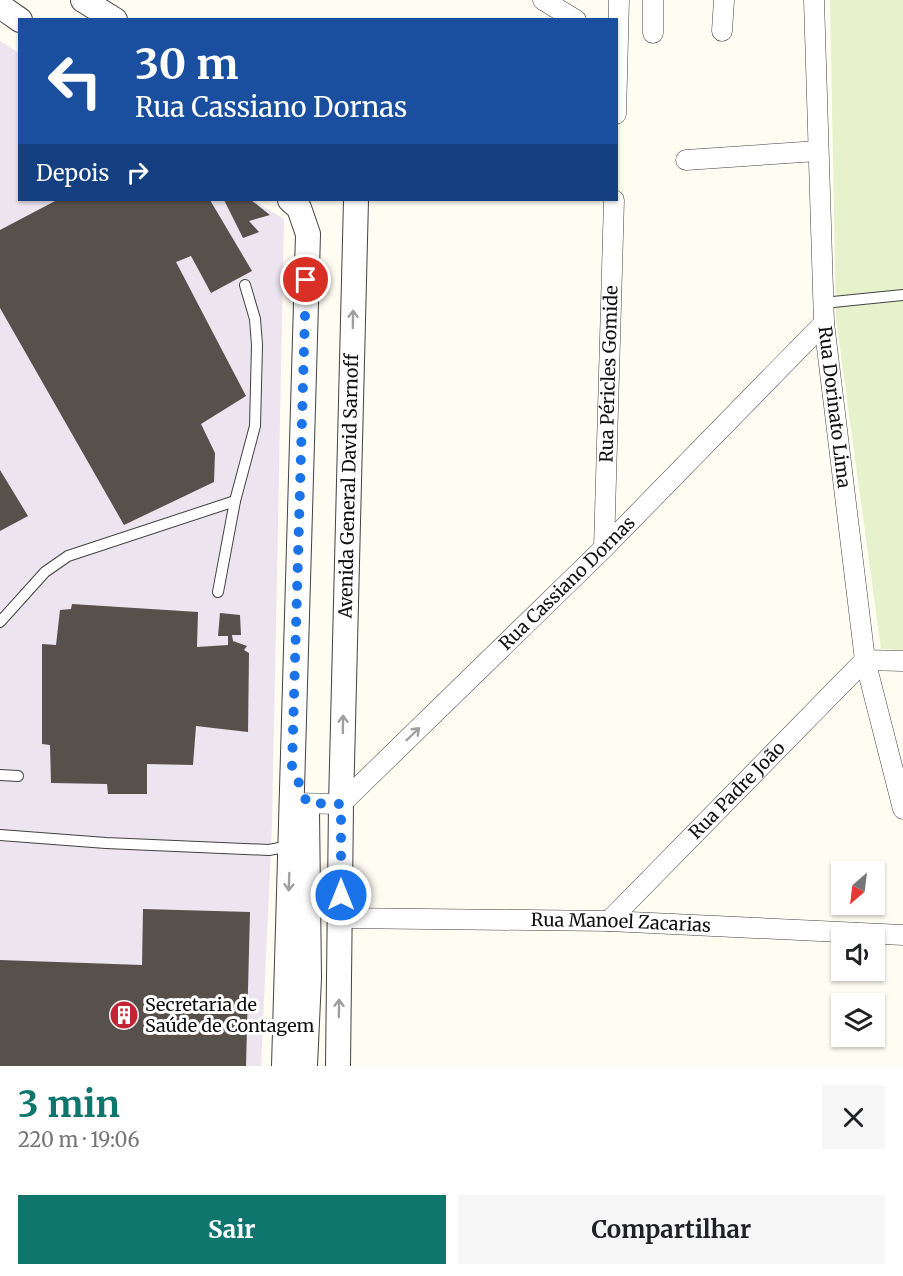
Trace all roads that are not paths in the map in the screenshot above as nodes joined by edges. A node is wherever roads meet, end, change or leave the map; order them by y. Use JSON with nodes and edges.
{"nodes":[{"id":1,"x":83,"y":0,"type":"edge"},
{"id":2,"x":543,"y":0,"type":"edge"},
{"id":3,"x":619,"y":0,"type":"edge"},
{"id":4,"x":653,"y":0,"type":"edge"},
{"id":5,"x":724,"y":0,"type":"edge"},
{"id":6,"x":814,"y":0,"type":"edge"},
{"id":7,"x":0,"y":6,"type":"edge"},
{"id":8,"x":112,"y":18,"type":"edge"},
{"id":9,"x":573,"y":18,"type":"edge"},
{"id":10,"x":18,"y":19,"type":"edge"},
{"id":11,"x":618,"y":22,"type":"edge"},
{"id":12,"x":722,"y":31,"type":"dead end"},
{"id":13,"x":653,"y":33,"type":"dead end"},
{"id":14,"x":818,"y":151,"type":"junction"},
{"id":15,"x":686,"y":160,"type":"dead end"},
{"id":16,"x":356,"y":201,"type":"edge"},
{"id":17,"x":614,"y":201,"type":"edge"},
{"id":18,"x":300,"y":202,"type":"edge"},
{"id":19,"x":245,"y":285,"type":"dead end"},
{"id":20,"x":903,"y":295,"type":"edge"},
{"id":21,"x":823,"y":303,"type":"junction"},
{"id":22,"x":824,"y":323,"type":"junction"},
{"id":23,"x":235,"y":501,"type":"junction"},
{"id":24,"x":604,"y":548,"type":"junction"},
{"id":25,"x":218,"y":592,"type":"dead end"},
{"id":26,"x":0,"y":622,"type":"edge"},
{"id":27,"x":865,"y":660,"type":"junction"},
{"id":28,"x":903,"y":662,"type":"edge"},
{"id":29,"x":0,"y":775,"type":"edge"},
{"id":30,"x":18,"y":776,"type":"dead end"},
{"id":31,"x":299,"y":803,"type":"junction"},
{"id":32,"x":337,"y":804,"type":"junction"},
{"id":33,"x":903,"y":809,"type":"edge"},
{"id":34,"x":0,"y":835,"type":"edge"},
{"id":35,"x":290,"y":846,"type":"junction"},
{"id":36,"x":341,"y":918,"type":"junction"},
{"id":37,"x":609,"y":921,"type":"junction"},
{"id":38,"x":903,"y":935,"type":"edge"},
{"id":39,"x":284,"y":1066,"type":"edge"},
{"id":40,"x":305,"y":1066,"type":"edge"},
{"id":41,"x":318,"y":1066,"type":"edge"},
{"id":42,"x":338,"y":1066,"type":"edge"}],
"edges":[{"from":1,"to":8,"type":"street"},
{"from":2,"to":9,"type":"street"},
{"from":3,"to":11,"type":"street"},
{"from":4,"to":13,"type":"street"},
{"from":5,"to":12,"type":"street"},
{"from":6,"to":14,"type":"street","name":"Rua Dorinato Lima"},
{"from":7,"to":10,"type":"street"},
{"from":14,"to":15,"type":"street"},
{"from":14,"to":21,"type":"street","name":"Rua Dorinato Lima"},
{"from":32,"to":16,"type":"street","name":"Avenida General David Sarnoff","one_way":true},
{"from":17,"to":24,"type":"street","name":"Rua Péricles Gomide"},
{"from":18,"to":31,"type":"street"},
{"from":19,"to":23,"type":"lane"},
{"from":20,"to":21,"type":"lane"},
{"from":21,"to":22,"type":"street","name":"Rua Dorinato Lima"},
{"from":22,"to":24,"type":"street","name":"Rua Cassiano Dornas"},
{"from":22,"to":27,"type":"street","name":"Rua Dorinato Lima"},
{"from":23,"to":25,"type":"lane"},
{"from":23,"to":26,"type":"lane"},
{"from":32,"to":24,"type":"street","name":"Rua Cassiano Dornas","one_way":true},
{"from":27,"to":28,"type":"street"},
{"from":27,"to":33,"type":"street","name":"Rua Dorinato Lima"},
{"from":27,"to":37,"type":"street","name":"Rua Padre João"},
{"from":29,"to":30,"type":"lane"},
{"from":31,"to":32,"type":"street"},
{"from":31,"to":35,"type":"street"},
{"from":31,"to":40,"type":"street"},
{"from":32,"to":36,"type":"street","name":"Avenida General David Sarnoff"},
{"from":32,"to":41,"type":"street","name":"Avenida General David Sarnoff"},
{"from":34,"to":35,"type":"lane"},
{"from":35,"to":39,"type":"street","one_way":true},
{"from":36,"to":37,"type":"street","name":"Rua Manoel Zacarias"},
{"from":42,"to":36,"type":"street","name":"Avenida General David Sarnoff","one_way":true},
{"from":37,"to":38,"type":"street","name":"Rua Manoel Zacarias"}]}
